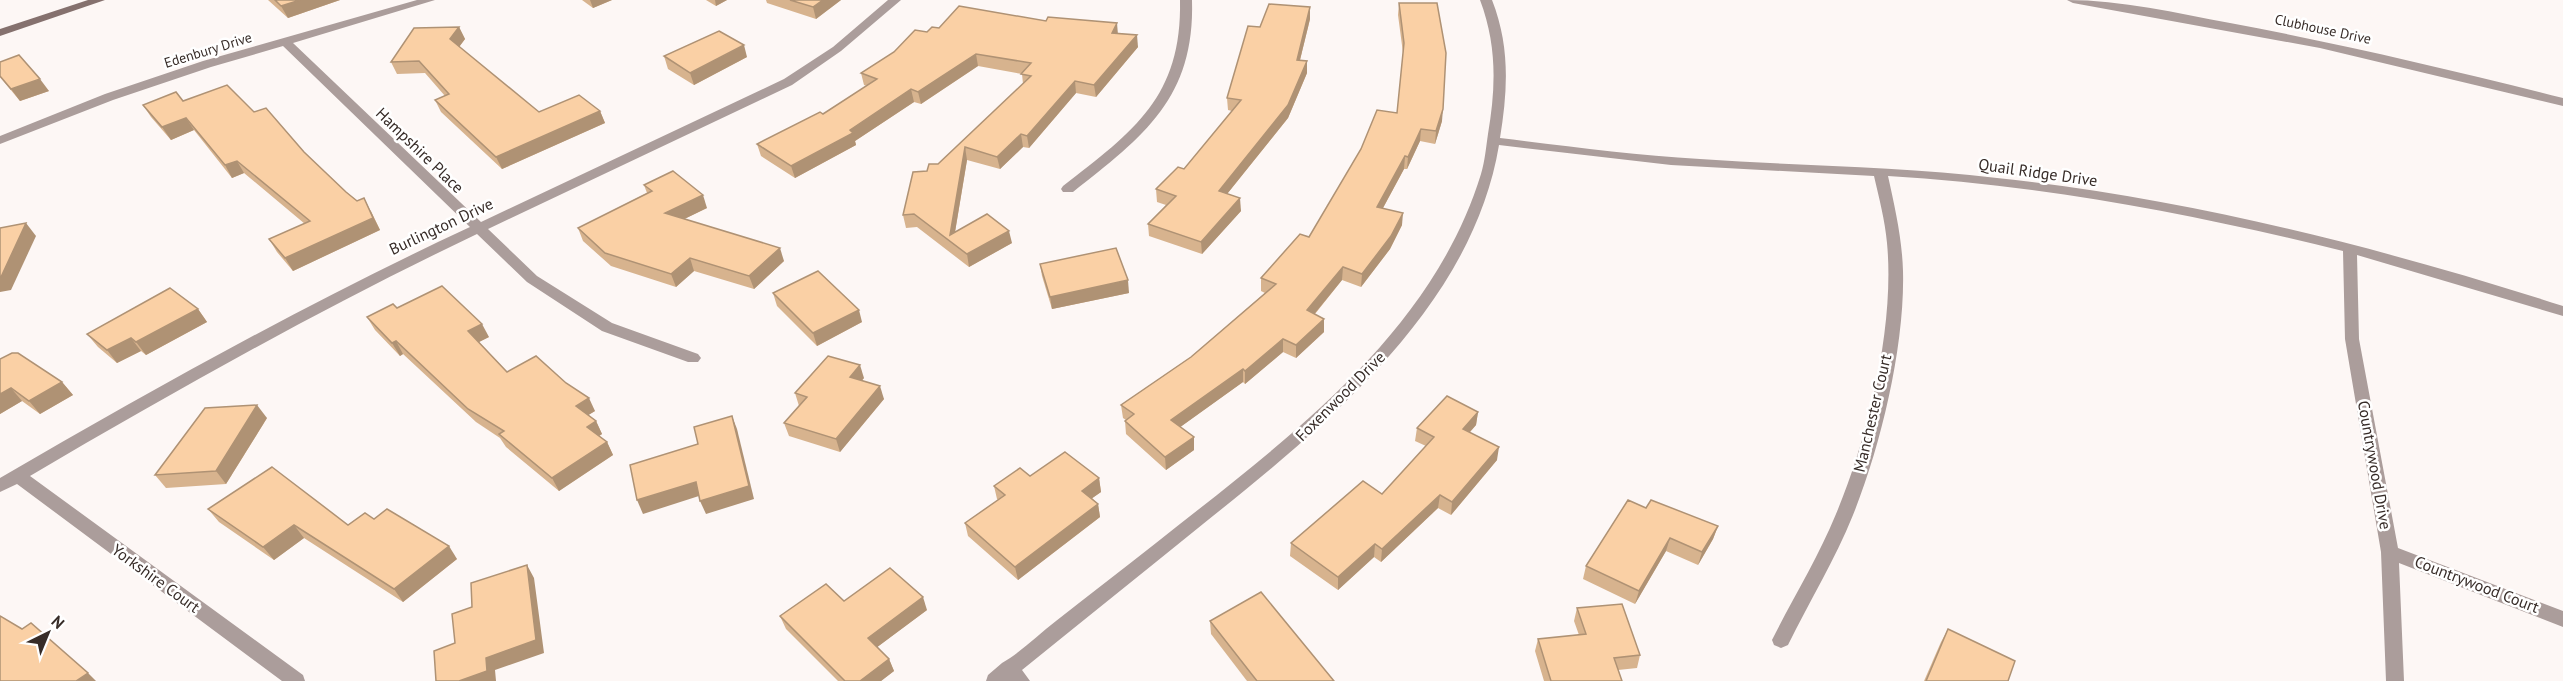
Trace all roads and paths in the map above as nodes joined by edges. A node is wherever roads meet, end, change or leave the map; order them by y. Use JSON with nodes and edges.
{"nodes":[{"id":1,"x":99,"y":0,"type":"edge"},
{"id":2,"x":429,"y":0,"type":"edge"},
{"id":3,"x":895,"y":0,"type":"edge"},
{"id":4,"x":1186,"y":0,"type":"edge"},
{"id":5,"x":1486,"y":0,"type":"edge"},
{"id":6,"x":2073,"y":0,"type":"edge"},
{"id":7,"x":0,"y":33,"type":"edge"},
{"id":8,"x":286,"y":42,"type":"junction"},
{"id":9,"x":2563,"y":102,"type":"edge"},
{"id":10,"x":0,"y":140,"type":"edge"},
{"id":11,"x":1497,"y":141,"type":"junction"},
{"id":12,"x":1880,"y":171,"type":"junction"},
{"id":13,"x":1068,"y":189,"type":"dead end"},
{"id":14,"x":478,"y":229,"type":"junction"},
{"id":15,"x":2350,"y":249,"type":"junction"},
{"id":16,"x":2563,"y":311,"type":"edge"},
{"id":17,"x":693,"y":358,"type":"dead end"},
{"id":18,"x":16,"y":475,"type":"junction"},
{"id":19,"x":0,"y":486,"type":"edge"},
{"id":20,"x":2390,"y":552,"type":"junction"},
{"id":21,"x":2563,"y":619,"type":"edge"},
{"id":22,"x":1781,"y":640,"type":"dead end"},
{"id":23,"x":1008,"y":677,"type":"edge"},
{"id":24,"x":296,"y":681,"type":"edge"},
{"id":25,"x":2395,"y":681,"type":"edge"}],
"edges":[{"from":1,"to":7,"type":"street"},
{"from":2,"to":8,"type":"street","name":"Edenbury Drive"},
{"from":3,"to":14,"type":"street","name":"Burlington Drive"},
{"from":4,"to":13,"type":"street"},
{"from":5,"to":11,"type":"street","name":"Foxenwood Drive"},
{"from":6,"to":9,"type":"street","name":"Clubhouse Drive"},
{"from":8,"to":10,"type":"street","name":"Edenbury Drive"},
{"from":8,"to":14,"type":"street","name":"Hampshire Place"},
{"from":11,"to":12,"type":"street","name":"Quail Ridge Drive"},
{"from":11,"to":23,"type":"street","name":"Foxenwood Drive"},
{"from":12,"to":15,"type":"street","name":"Quail Ridge Drive"},
{"from":12,"to":22,"type":"street","name":"Manchester Court"},
{"from":14,"to":17,"type":"street","name":"Hampshire Place"},
{"from":14,"to":18,"type":"street","name":"Burlington Drive"},
{"from":15,"to":16,"type":"street","name":"Quail Ridge Drive"},
{"from":15,"to":20,"type":"street","name":"Countrywood Drive"},
{"from":18,"to":19,"type":"street","name":"Burlington Drive"},
{"from":18,"to":24,"type":"street","name":"Yorkshire Court"},
{"from":20,"to":21,"type":"street","name":"Countrywood Court"},
{"from":20,"to":25,"type":"street","name":"Countrywood Drive"}]}
